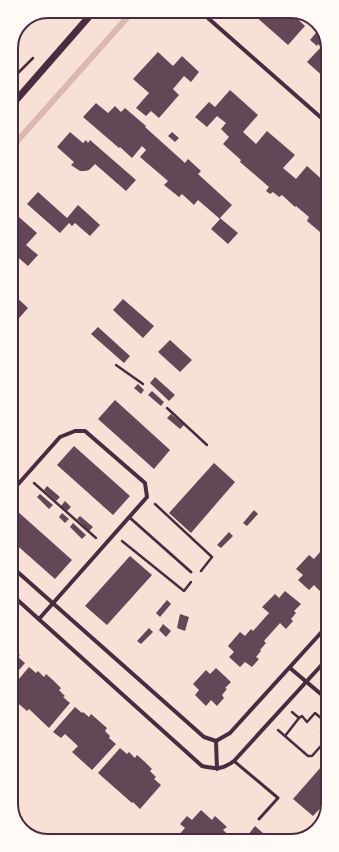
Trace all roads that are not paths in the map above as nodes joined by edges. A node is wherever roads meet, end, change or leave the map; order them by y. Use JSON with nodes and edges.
{"nodes":[{"id":1,"x":88,"y":18,"type":"edge"},
{"id":2,"x":208,"y":18,"type":"edge"},
{"id":3,"x":18,"y":98,"type":"edge"},
{"id":4,"x":321,"y":118,"type":"edge"},
{"id":5,"x":18,"y":484,"type":"edge"},
{"id":6,"x":129,"y":517,"type":"junction"},
{"id":7,"x":18,"y":572,"type":"edge"},
{"id":8,"x":191,"y":572,"type":"dead end"},
{"id":9,"x":18,"y":600,"type":"edge"},
{"id":10,"x":53,"y":604,"type":"junction"},
{"id":11,"x":39,"y":619,"type":"junction"},
{"id":12,"x":321,"y":633,"type":"edge"},
{"id":13,"x":321,"y":666,"type":"edge"},
{"id":14,"x":290,"y":668,"type":"junction"},
{"id":15,"x":307,"y":682,"type":"junction"},
{"id":16,"x":321,"y":694,"type":"edge"},
{"id":17,"x":216,"y":740,"type":"junction"},
{"id":18,"x":234,"y":760,"type":"junction"},
{"id":19,"x":217,"y":769,"type":"junction"},
{"id":20,"x":259,"y":819,"type":"dead end"}],
"edges":[{"from":1,"to":3,"type":"street"},
{"from":2,"to":4,"type":"street"},
{"from":5,"to":6,"type":"street"},
{"from":6,"to":8,"type":"lane"},
{"from":6,"to":10,"type":"street"},
{"from":7,"to":10,"type":"street"},
{"from":9,"to":11,"type":"street"},
{"from":10,"to":11,"type":"street"},
{"from":10,"to":17,"type":"street"},
{"from":11,"to":19,"type":"street"},
{"from":12,"to":14,"type":"street"},
{"from":13,"to":15,"type":"street"},
{"from":14,"to":15,"type":"street"},
{"from":14,"to":17,"type":"street"},
{"from":15,"to":16,"type":"street"},
{"from":15,"to":18,"type":"street"},
{"from":17,"to":19,"type":"street"},
{"from":18,"to":19,"type":"street"},
{"from":18,"to":20,"type":"lane"}]}
